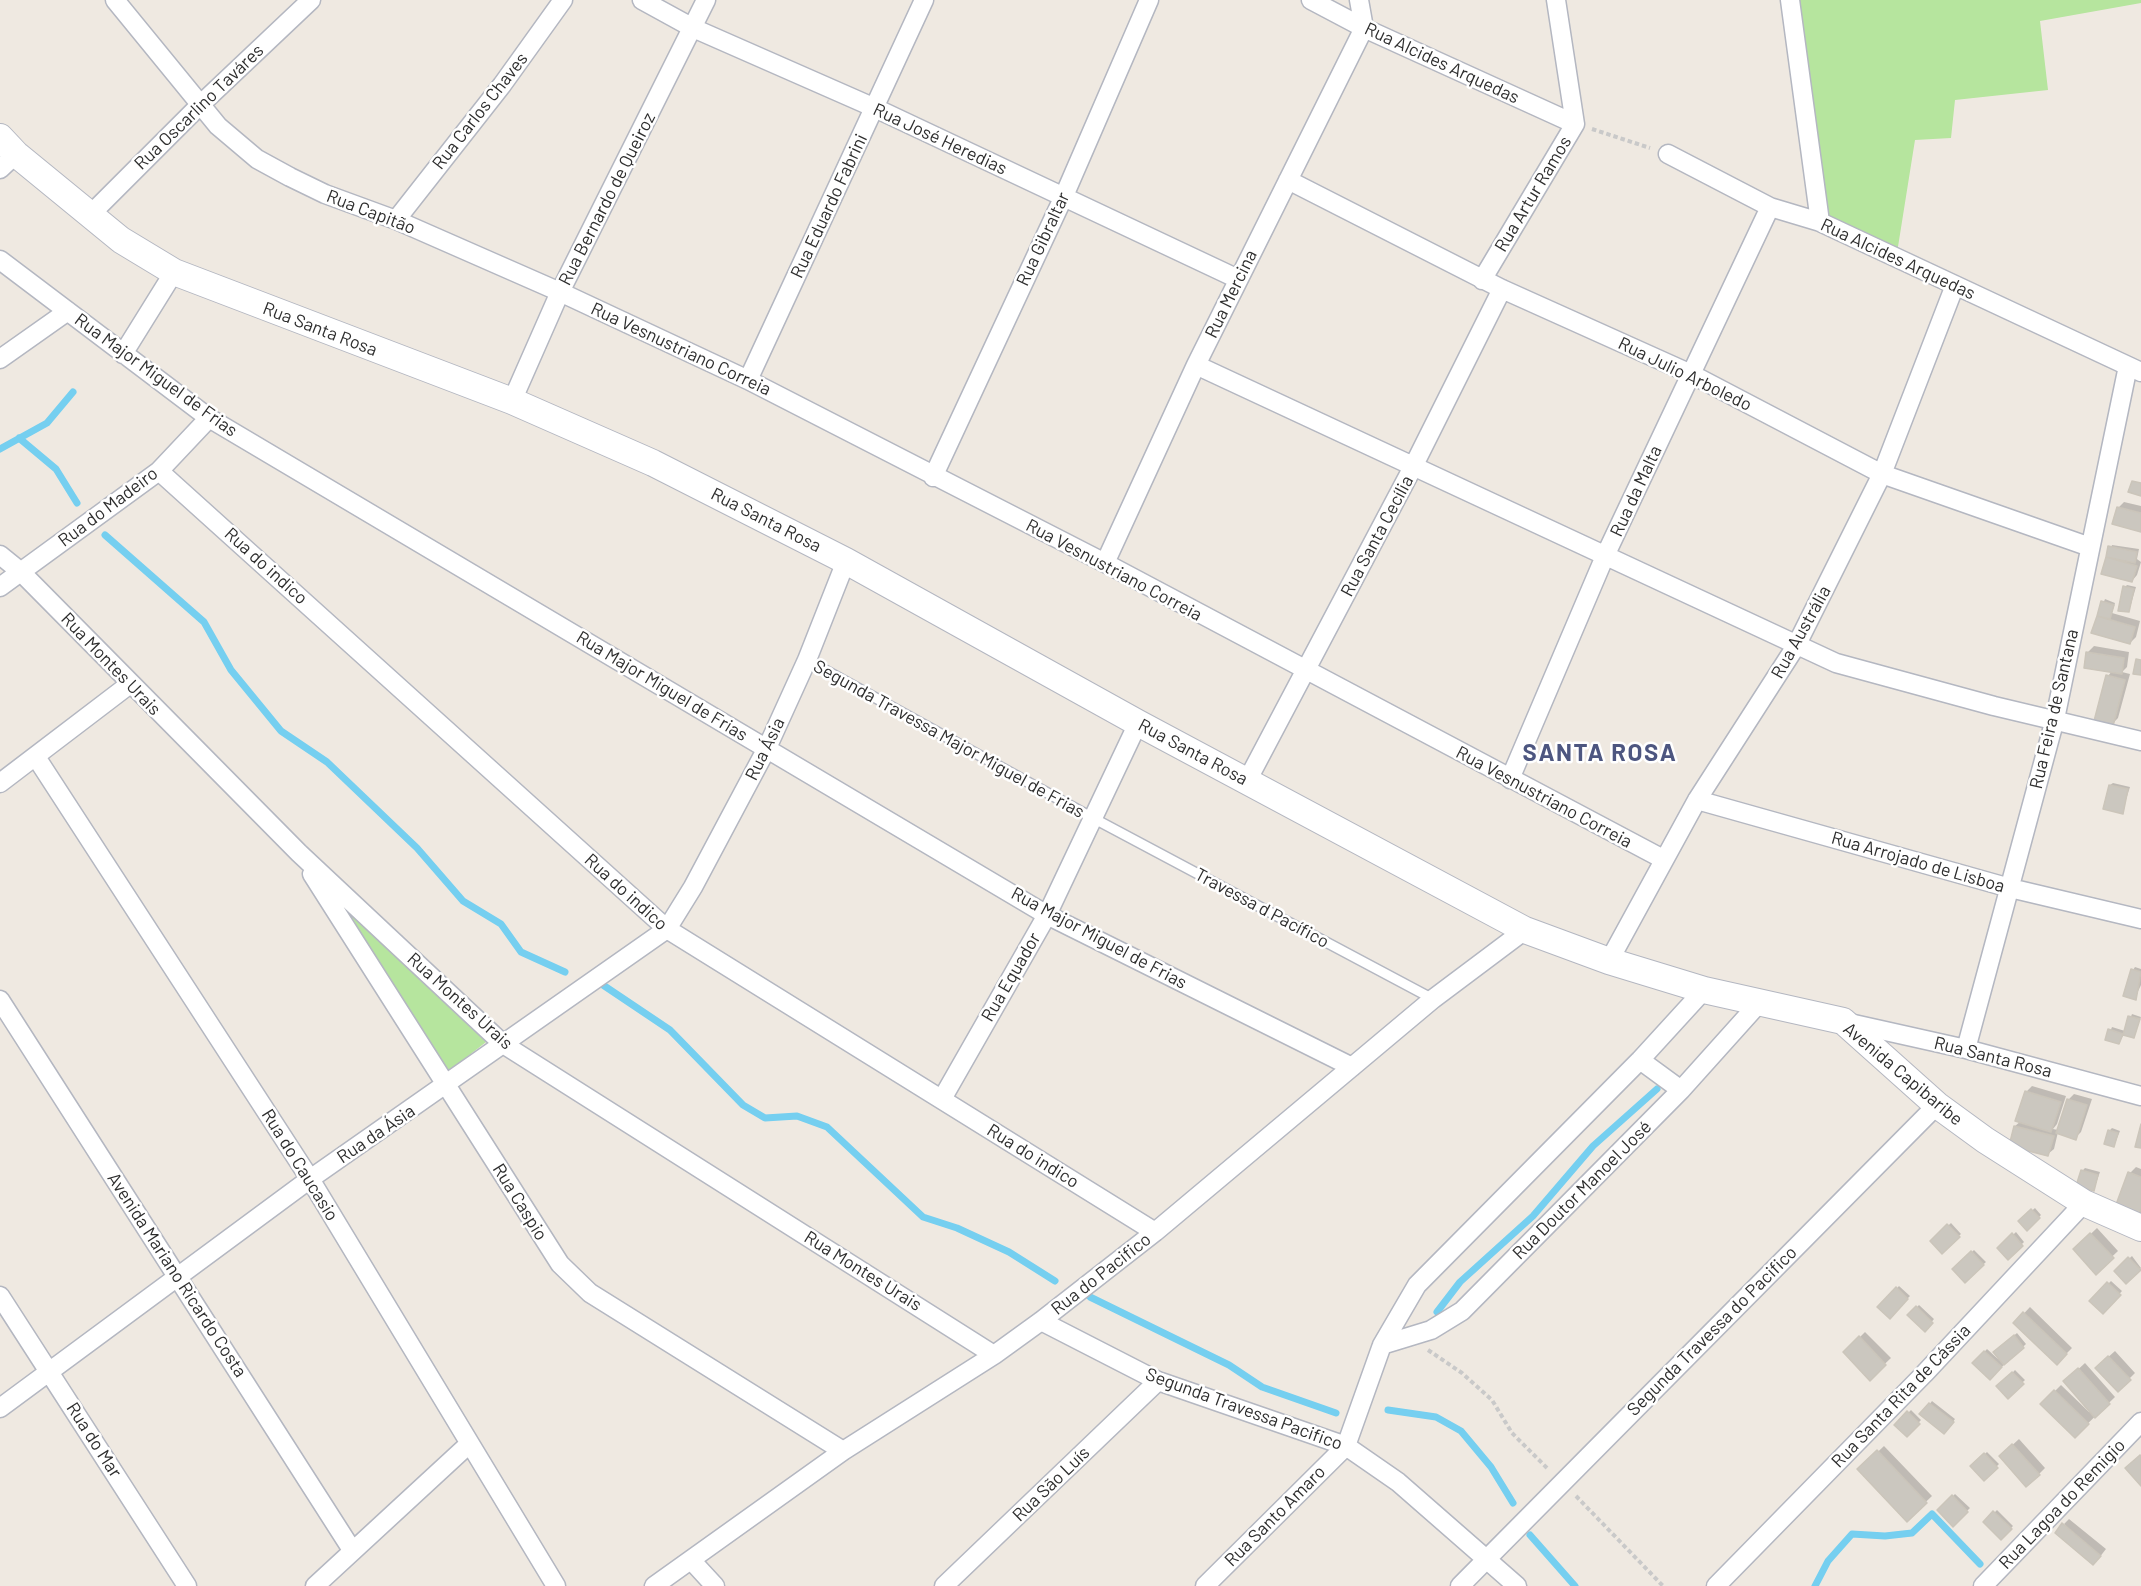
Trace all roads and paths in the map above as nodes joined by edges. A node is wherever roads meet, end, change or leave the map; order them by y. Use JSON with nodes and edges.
{"nodes":[{"id":1,"x":115,"y":0,"type":"edge"},
{"id":2,"x":311,"y":0,"type":"edge"},
{"id":3,"x":563,"y":0,"type":"edge"},
{"id":4,"x":642,"y":0,"type":"edge"},
{"id":5,"x":706,"y":0,"type":"edge"},
{"id":6,"x":924,"y":0,"type":"edge"},
{"id":7,"x":1149,"y":0,"type":"edge"},
{"id":8,"x":1311,"y":0,"type":"edge"},
{"id":9,"x":1359,"y":0,"type":"edge"},
{"id":10,"x":1556,"y":0,"type":"edge"},
{"id":11,"x":1790,"y":0,"type":"edge"},
{"id":12,"x":693,"y":28,"type":"junction"},
{"id":13,"x":1364,"y":28,"type":"junction"},
{"id":14,"x":200,"y":105,"type":"junction"},
{"id":15,"x":874,"y":108,"type":"junction"},
{"id":16,"x":1575,"y":124,"type":"junction"},
{"id":17,"x":5,"y":153,"type":"edge"},
{"id":18,"x":1668,"y":154,"type":"joint"},
{"id":19,"x":1288,"y":180,"type":"junction"},
{"id":20,"x":1064,"y":196,"type":"junction"},
{"id":21,"x":1770,"y":207,"type":"junction"},
{"id":22,"x":89,"y":216,"type":"junction"},
{"id":23,"x":396,"y":220,"type":"junction"},
{"id":24,"x":1820,"y":222,"type":"junction"},
{"id":25,"x":0,"y":260,"type":"edge"},
{"id":26,"x":174,"y":272,"type":"junction"},
{"id":27,"x":1238,"y":279,"type":"junction"},
{"id":28,"x":1482,"y":280,"type":"junction"},
{"id":29,"x":1955,"y":285,"type":"junction"},
{"id":30,"x":1502,"y":289,"type":"junction"},
{"id":31,"x":560,"y":292,"type":"junction"},
{"id":32,"x":68,"y":311,"type":"junction"},
{"id":33,"x":123,"y":354,"type":"junction"},
{"id":34,"x":0,"y":359,"type":"edge"},
{"id":35,"x":1196,"y":364,"type":"junction"},
{"id":36,"x":2135,"y":369,"type":"edge"},
{"id":37,"x":1691,"y":374,"type":"junction"},
{"id":38,"x":748,"y":380,"type":"junction"},
{"id":39,"x":512,"y":401,"type":"junction"},
{"id":40,"x":209,"y":418,"type":"junction"},
{"id":41,"x":1414,"y":465,"type":"junction"},
{"id":42,"x":159,"y":471,"type":"junction"},
{"id":43,"x":1882,"y":474,"type":"junction"},
{"id":44,"x":933,"y":477,"type":"junction"},
{"id":45,"x":2090,"y":547,"type":"junction"},
{"id":46,"x":0,"y":555,"type":"edge"},
{"id":47,"x":1605,"y":556,"type":"junction"},
{"id":48,"x":846,"y":561,"type":"junction"},
{"id":49,"x":1105,"y":563,"type":"junction"},
{"id":50,"x":21,"y":572,"type":"junction"},
{"id":51,"x":0,"y":587,"type":"edge"},
{"id":52,"x":1797,"y":646,"type":"junction"},
{"id":53,"x":807,"y":660,"type":"junction"},
{"id":54,"x":1305,"y":671,"type":"junction"},
{"id":55,"x":130,"y":684,"type":"junction"},
{"id":56,"x":2055,"y":719,"type":"junction"},
{"id":57,"x":1138,"y":723,"type":"junction"},
{"id":58,"x":2141,"y":740,"type":"edge"},
{"id":59,"x":767,"y":748,"type":"junction"},
{"id":60,"x":36,"y":757,"type":"junction"},
{"id":61,"x":1510,"y":779,"type":"junction"},
{"id":62,"x":1248,"y":781,"type":"junction"},
{"id":63,"x":0,"y":783,"type":"edge"},
{"id":64,"x":1697,"y":800,"type":"junction"},
{"id":65,"x":1091,"y":817,"type":"junction"},
{"id":66,"x":298,"y":853,"type":"junction"},
{"id":67,"x":1662,"y":859,"type":"junction"},
{"id":68,"x":2010,"y":888,"type":"junction"},
{"id":69,"x":1047,"y":915,"type":"junction"},
{"id":70,"x":2141,"y":919,"type":"edge"},
{"id":71,"x":667,"y":929,"type":"junction"},
{"id":72,"x":1526,"y":930,"type":"junction"},
{"id":73,"x":1609,"y":961,"type":"junction"},
{"id":74,"x":1704,"y":990,"type":"junction"},
{"id":75,"x":1433,"y":999,"type":"junction"},
{"id":76,"x":0,"y":1000,"type":"edge"},
{"id":77,"x":1760,"y":1002,"type":"junction"},
{"id":78,"x":1843,"y":1022,"type":"junction"},
{"id":79,"x":503,"y":1044,"type":"junction"},
{"id":80,"x":1966,"y":1049,"type":"junction"},
{"id":81,"x":1640,"y":1060,"type":"junction"},
{"id":82,"x":1352,"y":1067,"type":"junction"},
{"id":83,"x":447,"y":1085,"type":"junction"},
{"id":84,"x":1682,"y":1090,"type":"junction"},
{"id":85,"x":2141,"y":1096,"type":"edge"},
{"id":86,"x":942,"y":1100,"type":"junction"},
{"id":87,"x":1937,"y":1105,"type":"junction"},
{"id":88,"x":310,"y":1179,"type":"junction"},
{"id":89,"x":2084,"y":1203,"type":"junction"},
{"id":90,"x":2141,"y":1228,"type":"edge"},
{"id":91,"x":1155,"y":1232,"type":"junction"},
{"id":92,"x":178,"y":1275,"type":"junction"},
{"id":93,"x":0,"y":1296,"type":"edge"},
{"id":94,"x":1041,"y":1321,"type":"junction"},
{"id":95,"x":1410,"y":1338,"type":"junction"},
{"id":96,"x":1382,"y":1345,"type":"junction"},
{"id":97,"x":994,"y":1354,"type":"junction"},
{"id":98,"x":49,"y":1370,"type":"junction"},
{"id":99,"x":1158,"y":1381,"type":"junction"},
{"id":100,"x":0,"y":1408,"type":"edge"},
{"id":101,"x":2141,"y":1422,"type":"edge"},
{"id":102,"x":470,"y":1444,"type":"junction"},
{"id":103,"x":1346,"y":1446,"type":"junction"},
{"id":104,"x":843,"y":1451,"type":"junction"},
{"id":105,"x":1563,"y":1483,"type":"junction"},
{"id":106,"x":352,"y":1550,"type":"junction"},
{"id":107,"x":1487,"y":1558,"type":"junction"},
{"id":108,"x":691,"y":1560,"type":"junction"},
{"id":109,"x":550,"y":1584,"type":"edge"},
{"id":110,"x":187,"y":1586,"type":"edge"},
{"id":111,"x":315,"y":1586,"type":"edge"},
{"id":112,"x":654,"y":1586,"type":"edge"},
{"id":113,"x":715,"y":1586,"type":"edge"},
{"id":114,"x":944,"y":1586,"type":"edge"},
{"id":115,"x":1205,"y":1586,"type":"edge"},
{"id":116,"x":1460,"y":1586,"type":"edge"},
{"id":117,"x":1517,"y":1586,"type":"edge"},
{"id":118,"x":1663,"y":1586,"type":"edge"},
{"id":119,"x":1716,"y":1586,"type":"edge"},
{"id":120,"x":1983,"y":1586,"type":"edge"}],
"edges":[{"from":1,"to":14,"type":"street","name":"Rua Capitão"},
{"from":2,"to":14,"type":"street","name":"Rua Oscarlino Taváres"},
{"from":3,"to":23,"type":"street","name":"Rua Carlos Chaves"},
{"from":4,"to":12,"type":"street","name":"Rua José Heredias"},
{"from":5,"to":12,"type":"street","name":"Rua Bernardo de Queiroz"},
{"from":6,"to":15,"type":"street","name":"Rua Eduardo Fabrini"},
{"from":7,"to":20,"type":"street","name":"Rua Gibraltar"},
{"from":8,"to":13,"type":"street","name":"Rua Alcides Arquedas"},
{"from":9,"to":13,"type":"street"},
{"from":10,"to":16,"type":"street","name":"Rua Artur Ramos"},
{"from":11,"to":24,"type":"street"},
{"from":12,"to":15,"type":"street","name":"Rua José Heredias"},
{"from":12,"to":31,"type":"street","name":"Rua Bernardo de Queiroz"},
{"from":13,"to":16,"type":"street","name":"Rua Alcides Arquedas"},
{"from":13,"to":19,"type":"street","name":"Rua Mercina"},
{"from":14,"to":22,"type":"street","name":"Rua Oscarlino Taváres"},
{"from":14,"to":23,"type":"street","name":"Rua Capitão"},
{"from":15,"to":20,"type":"street","name":"Rua José Heredias"},
{"from":15,"to":38,"type":"street","name":"Rua Eduardo Fabrini"},
{"from":16,"to":18,"type":"path"},
{"from":16,"to":28,"type":"street","name":"Rua Artur Ramos"},
{"from":17,"to":22,"type":"street","name":"Rua Santa Rosa"},
{"from":18,"to":21,"type":"street","name":"Rua Alcides Arquedas"},
{"from":19,"to":27,"type":"street","name":"Rua Mercina"},
{"from":19,"to":28,"type":"street","name":"Rua Julio Arboledo"},
{"from":20,"to":27,"type":"street","name":"Rua José Heredias"},
{"from":20,"to":44,"type":"street","name":"Rua Gibraltar"},
{"from":21,"to":24,"type":"street","name":"Rua Alcides Arquedas"},
{"from":21,"to":37,"type":"street","name":"Rua da Malta"},
{"from":22,"to":26,"type":"street","name":"Rua Santa Rosa"},
{"from":23,"to":31,"type":"street","name":"Rua Capitão"},
{"from":24,"to":29,"type":"street","name":"Rua Alcides Arquedas"},
{"from":25,"to":32,"type":"street","name":"Rua Major Miguel de Frias"},
{"from":26,"to":33,"type":"street"},
{"from":26,"to":39,"type":"street","name":"Rua Santa Rosa"},
{"from":27,"to":35,"type":"street","name":"Rua Mercina"},
{"from":28,"to":30,"type":"street","name":"Rua Julio Arboledo"},
{"from":29,"to":36,"type":"street","name":"Rua Alcides Arquedas"},
{"from":29,"to":43,"type":"street","name":"Rua Austrália"},
{"from":30,"to":37,"type":"street","name":"Rua Julio Arboledo"},
{"from":30,"to":41,"type":"street","name":"Rua Santa Cecília"},
{"from":31,"to":38,"type":"street","name":"Rua Vesnustriano Correia"},
{"from":31,"to":39,"type":"street","name":"Rua Bernardo de Queiroz"},
{"from":32,"to":33,"type":"street","name":"Rua Major Miguel de Frias"},
{"from":32,"to":34,"type":"street"},
{"from":33,"to":40,"type":"street","name":"Rua Major Miguel de Frias"},
{"from":35,"to":41,"type":"street"},
{"from":35,"to":49,"type":"street","name":"Rua Mercina"},
{"from":36,"to":45,"type":"street","name":"Rua Feira de Santana"},
{"from":37,"to":43,"type":"street","name":"Rua Julio Arboledo"},
{"from":37,"to":47,"type":"street","name":"Rua da Malta"},
{"from":38,"to":44,"type":"street","name":"Rua Vesnustriano Correia"},
{"from":39,"to":48,"type":"street","name":"Rua Santa Rosa"},
{"from":40,"to":42,"type":"street","name":"Rua do Madeiro"},
{"from":40,"to":59,"type":"street","name":"Rua Major Miguel de Frias"},
{"from":41,"to":47,"type":"street"},
{"from":41,"to":54,"type":"street","name":"Rua Santa Cecília"},
{"from":42,"to":50,"type":"street","name":"Rua do Madeiro"},
{"from":42,"to":71,"type":"street","name":"Rua do indico"},
{"from":43,"to":45,"type":"street","name":"Rua Julio Arboledo"},
{"from":43,"to":52,"type":"street","name":"Rua Austrália"},
{"from":44,"to":49,"type":"street","name":"Rua Vesnustriano Correia"},
{"from":45,"to":56,"type":"street","name":"Rua Feira de Santana"},
{"from":46,"to":50,"type":"street","name":"Rua Montes Urais"},
{"from":47,"to":52,"type":"street"},
{"from":47,"to":61,"type":"street","name":"Rua da Malta"},
{"from":48,"to":53,"type":"street","name":"Rua Ásia"},
{"from":48,"to":57,"type":"street","name":"Rua Santa Rosa"},
{"from":49,"to":54,"type":"street","name":"Rua Vesnustriano Correia"},
{"from":50,"to":51,"type":"street","name":"Rua do Madeiro"},
{"from":50,"to":55,"type":"street","name":"Rua Montes Urais"},
{"from":52,"to":56,"type":"street"},
{"from":52,"to":64,"type":"street","name":"Rua Austrália"},
{"from":53,"to":59,"type":"street","name":"Rua Ásia"},
{"from":53,"to":65,"type":"lane","name":"Segunda Travessa Major Miguel de Frias"},
{"from":54,"to":61,"type":"street","name":"Rua Vesnustriano Correia"},
{"from":54,"to":62,"type":"street","name":"Rua Santa Cecília"},
{"from":55,"to":60,"type":"street"},
{"from":55,"to":66,"type":"street","name":"Rua Montes Urais"},
{"from":56,"to":58,"type":"street"},
{"from":56,"to":68,"type":"street","name":"Rua Feira de Santana"},
{"from":57,"to":62,"type":"street","name":"Rua Santa Rosa"},
{"from":57,"to":65,"type":"street","name":"Rua Equador"},
{"from":59,"to":69,"type":"street","name":"Rua Major Miguel de Frias"},
{"from":59,"to":71,"type":"street","name":"Rua Ásia"},
{"from":60,"to":63,"type":"street"},
{"from":60,"to":88,"type":"street","name":"Rua do Caucasio"},
{"from":61,"to":67,"type":"street","name":"Rua Vesnustriano Correia"},
{"from":62,"to":72,"type":"street","name":"Rua Santa Rosa"},
{"from":64,"to":67,"type":"street","name":"Rua Austrália"},
{"from":64,"to":68,"type":"street","name":"Rua Arrojado de Lisboa"},
{"from":65,"to":69,"type":"street","name":"Rua Equador"},
{"from":65,"to":75,"type":"lane","name":"Travessa d Pacífico"},
{"from":66,"to":79,"type":"street","name":"Rua Montes Urais"},
{"from":66,"to":83,"type":"street","name":"Rua Caspio"},
{"from":67,"to":73,"type":"street","name":"Rua Austrália"},
{"from":68,"to":70,"type":"street","name":"Rua Arrojado de Lisboa"},
{"from":68,"to":80,"type":"street","name":"Rua Feira de Santana"},
{"from":69,"to":82,"type":"street","name":"Rua Major Miguel de Frias"},
{"from":69,"to":86,"type":"street","name":"Rua Equador"},
{"from":71,"to":79,"type":"street","name":"Rua da Ásia"},
{"from":71,"to":86,"type":"street","name":"Rua do indico"},
{"from":72,"to":73,"type":"street","name":"Rua Santa Rosa"},
{"from":72,"to":75,"type":"street","name":"Rua do Pacifico"},
{"from":73,"to":74,"type":"street","name":"Avenida Capibaribe"},
{"from":74,"to":77,"type":"street","name":"Avenida Capibaribe"},
{"from":74,"to":81,"type":"street"},
{"from":75,"to":82,"type":"street","name":"Rua do Pacifico"},
{"from":76,"to":92,"type":"street","name":"Avenida Mariano Ricardo Costa"},
{"from":77,"to":78,"type":"street","name":"Avenida Capibaribe"},
{"from":77,"to":84,"type":"street","name":"Rua Doutor Manoel José"},
{"from":78,"to":80,"type":"street","name":"Rua Santa Rosa"},
{"from":78,"to":87,"type":"street","name":"Avenida Capibaribe"},
{"from":79,"to":83,"type":"street","name":"Rua da Ásia"},
{"from":79,"to":97,"type":"street","name":"Rua Montes Urais"},
{"from":80,"to":85,"type":"street","name":"Rua Santa Rosa"},
{"from":81,"to":84,"type":"street"},
{"from":81,"to":96,"type":"street"},
{"from":82,"to":91,"type":"street","name":"Rua do Pacifico"},
{"from":83,"to":88,"type":"street","name":"Rua da Ásia"},
{"from":83,"to":104,"type":"street","name":"Rua Caspio"},
{"from":84,"to":95,"type":"street","name":"Rua Doutor Manoel José"},
{"from":86,"to":91,"type":"street","name":"Rua do indico"},
{"from":87,"to":89,"type":"street","name":"Avenida Capibaribe"},
{"from":87,"to":105,"type":"street","name":"Segunda Travessa do Pacifico"},
{"from":88,"to":92,"type":"street","name":"Rua da Ásia"},
{"from":88,"to":102,"type":"street","name":"Rua do Caucasio"},
{"from":89,"to":90,"type":"street","name":"Avenida Capibaribe"},
{"from":89,"to":119,"type":"street","name":"Rua Santa Rita de Cássia"},
{"from":91,"to":94,"type":"street","name":"Rua do Pacifico"},
{"from":92,"to":98,"type":"street","name":"Rua da Ásia"},
{"from":92,"to":106,"type":"street","name":"Avenida Mariano Ricardo Costa"},
{"from":93,"to":98,"type":"street","name":"Rua do Mar"},
{"from":94,"to":97,"type":"street","name":"Rua do Pacifico"},
{"from":94,"to":99,"type":"street","name":"Segunda Travessa Pacifico"},
{"from":95,"to":96,"type":"street","name":"Rua Doutor Manoel José"},
{"from":95,"to":105,"type":"path"},
{"from":96,"to":103,"type":"street"},
{"from":97,"to":104,"type":"street","name":"Rua do Pacifico"},
{"from":98,"to":100,"type":"street","name":"Rua da Ásia"},
{"from":98,"to":110,"type":"street","name":"Rua do Mar"},
{"from":99,"to":103,"type":"street","name":"Segunda Travessa Pacifico"},
{"from":99,"to":114,"type":"street","name":"Rua São Luís"},
{"from":101,"to":120,"type":"street","name":"Rua Lagoa do Remigio"},
{"from":102,"to":106,"type":"street"},
{"from":102,"to":109,"type":"street","name":"Rua do Caucasio"},
{"from":103,"to":107,"type":"street","name":"Segunda Travessa Pacifico"},
{"from":103,"to":115,"type":"street","name":"Rua Santo Amaro"},
{"from":104,"to":108,"type":"street","name":"Rua do Pacifico"},
{"from":105,"to":107,"type":"street","name":"Segunda Travessa do Pacifico"},
{"from":105,"to":118,"type":"path"},
{"from":106,"to":111,"type":"street"},
{"from":107,"to":116,"type":"street","name":"Segunda Travessa do Pacifico"},
{"from":107,"to":117,"type":"street","name":"Segunda Travessa Pacifico"},
{"from":108,"to":112,"type":"street","name":"Rua do Pacifico"},
{"from":108,"to":113,"type":"street"}]}
